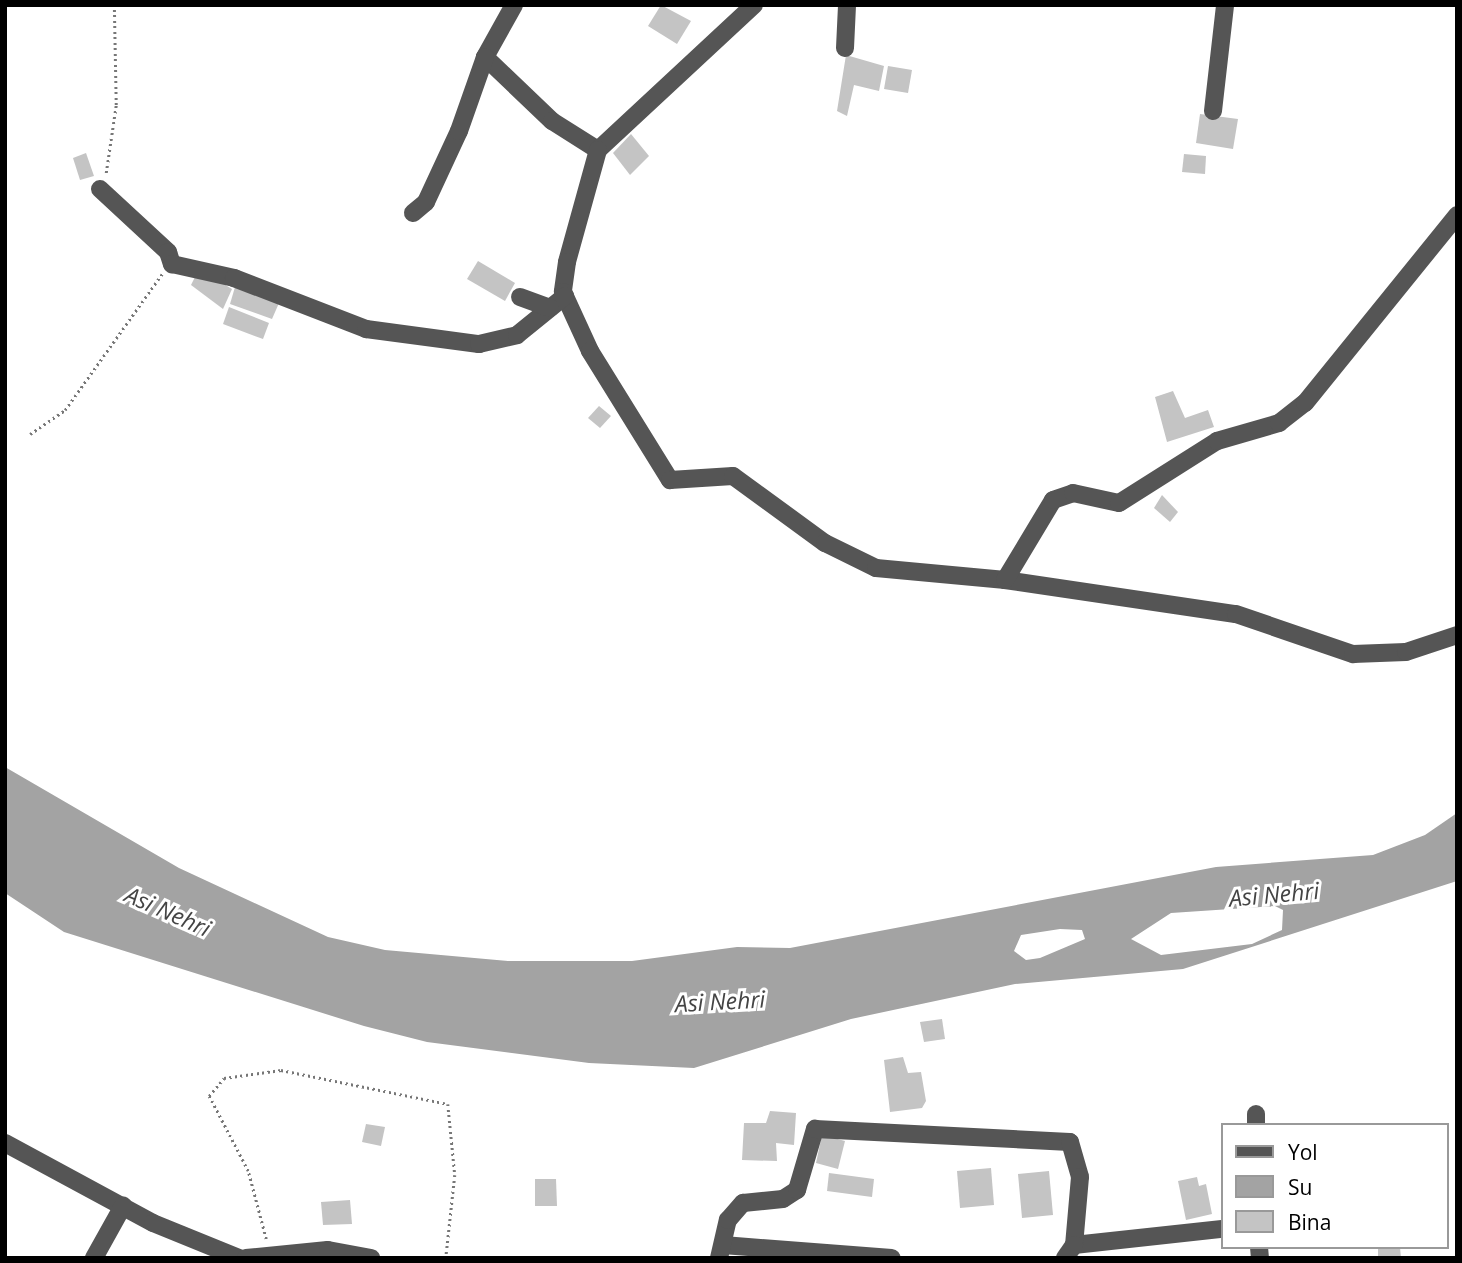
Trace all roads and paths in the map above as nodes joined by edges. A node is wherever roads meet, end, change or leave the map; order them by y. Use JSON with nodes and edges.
{"nodes":[{"id":1,"x":114,"y":5,"type":"edge"},
{"id":2,"x":514,"y":5,"type":"edge"},
{"id":3,"x":754,"y":5,"type":"edge"},
{"id":4,"x":847,"y":5,"type":"edge"},
{"id":5,"x":1225,"y":5,"type":"edge"},
{"id":6,"x":845,"y":48,"type":"dead end"},
{"id":7,"x":485,"y":57,"type":"junction"},
{"id":8,"x":1213,"y":111,"type":"dead end"},
{"id":9,"x":598,"y":150,"type":"junction"},
{"id":10,"x":100,"y":190,"type":"joint"},
{"id":11,"x":413,"y":213,"type":"dead end"},
{"id":12,"x":1457,"y":215,"type":"edge"},
{"id":13,"x":172,"y":264,"type":"junction"},
{"id":14,"x":565,"y":296,"type":"junction"},
{"id":15,"x":520,"y":297,"type":"dead end"},
{"id":16,"x":550,"y":308,"type":"junction"},
{"id":17,"x":30,"y":434,"type":"dead end"},
{"id":18,"x":1005,"y":580,"type":"junction"},
{"id":19,"x":1457,"y":635,"type":"edge"},
{"id":20,"x":5,"y":1143,"type":"edge"},
{"id":21,"x":122,"y":1206,"type":"junction"},
{"id":22,"x":1220,"y":1229,"type":"edge"},
{"id":23,"x":721,"y":1251,"type":"edge"},
{"id":24,"x":1070,"y":1251,"type":"edge"},
{"id":25,"x":270,"y":1252,"type":"junction"},
{"id":26,"x":94,"y":1258,"type":"edge"},
{"id":27,"x":239,"y":1258,"type":"edge"},
{"id":28,"x":246,"y":1258,"type":"edge"},
{"id":29,"x":371,"y":1258,"type":"edge"},
{"id":30,"x":446,"y":1258,"type":"edge"},
{"id":31,"x":892,"y":1258,"type":"edge"}],
"edges":[{"from":1,"to":10,"type":"path"},
{"from":2,"to":7,"type":"street"},
{"from":3,"to":9,"type":"street"},
{"from":4,"to":6,"type":"street"},
{"from":5,"to":8,"type":"street"},
{"from":7,"to":9,"type":"street"},
{"from":7,"to":11,"type":"street"},
{"from":9,"to":14,"type":"street"},
{"from":10,"to":13,"type":"street"},
{"from":12,"to":18,"type":"street"},
{"from":13,"to":16,"type":"street"},
{"from":13,"to":17,"type":"path"},
{"from":14,"to":16,"type":"street"},
{"from":14,"to":18,"type":"street"},
{"from":15,"to":16,"type":"street"},
{"from":18,"to":19,"type":"street"},
{"from":20,"to":21,"type":"street"},
{"from":21,"to":26,"type":"street"},
{"from":21,"to":27,"type":"street"},
{"from":22,"to":24,"type":"street"},
{"from":23,"to":24,"type":"street"},
{"from":23,"to":31,"type":"street"},
{"from":25,"to":28,"type":"street"},
{"from":25,"to":29,"type":"street"},
{"from":25,"to":30,"type":"path"}]}
